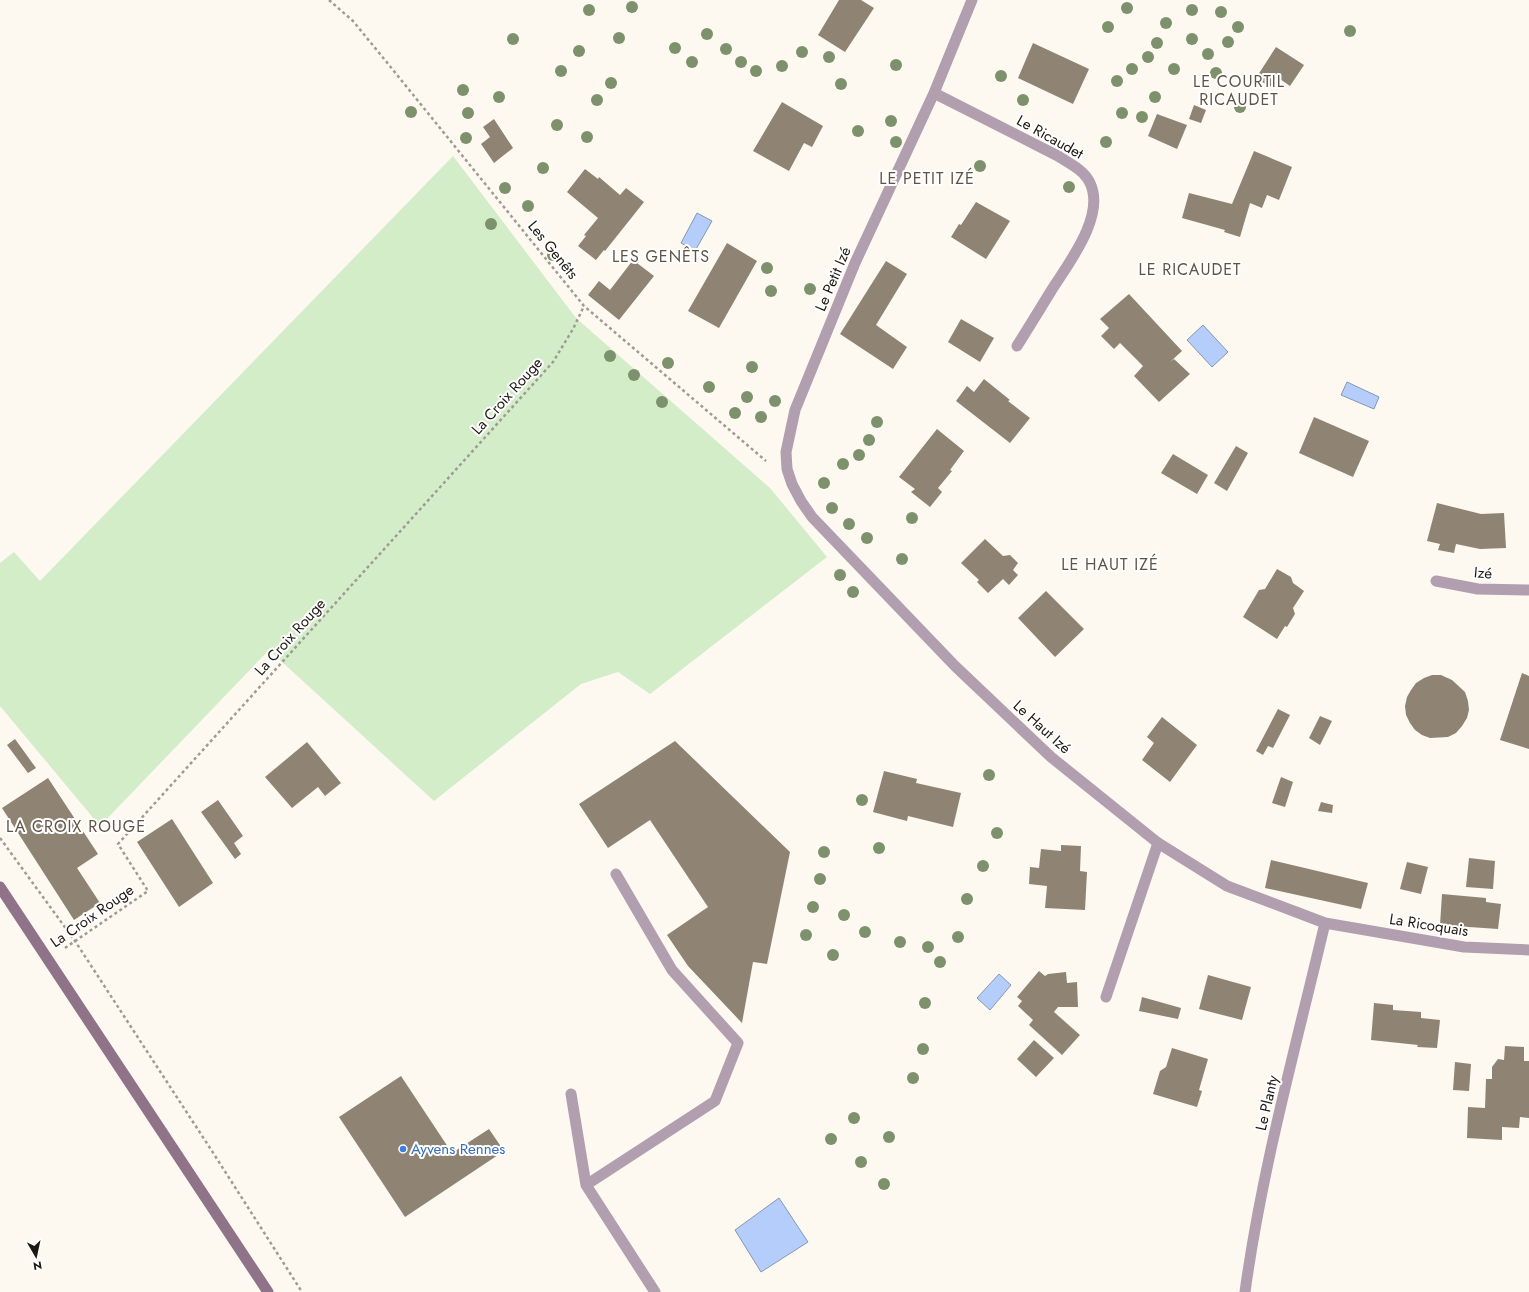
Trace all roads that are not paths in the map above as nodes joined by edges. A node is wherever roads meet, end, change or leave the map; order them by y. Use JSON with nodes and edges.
{"nodes":[{"id":1,"x":972,"y":0,"type":"edge"},
{"id":2,"x":934,"y":93,"type":"junction"},
{"id":3,"x":1017,"y":346,"type":"dead end"},
{"id":4,"x":792,"y":484,"type":"joint"},
{"id":5,"x":1436,"y":581,"type":"dead end"},
{"id":6,"x":1529,"y":590,"type":"edge"},
{"id":7,"x":1158,"y":843,"type":"junction"},
{"id":8,"x":616,"y":874,"type":"dead end"},
{"id":9,"x":0,"y":887,"type":"edge"},
{"id":10,"x":1325,"y":924,"type":"junction"},
{"id":11,"x":1529,"y":950,"type":"edge"},
{"id":12,"x":1106,"y":998,"type":"dead end"},
{"id":13,"x":571,"y":1094,"type":"dead end"},
{"id":14,"x":586,"y":1185,"type":"junction"},
{"id":15,"x":268,"y":1292,"type":"edge"},
{"id":16,"x":655,"y":1292,"type":"edge"},
{"id":17,"x":1245,"y":1292,"type":"edge"}],
"edges":[{"from":1,"to":2,"type":"street","name":"Le Petit Izé"},
{"from":2,"to":3,"type":"street","name":"Le Ricaudet"},
{"from":2,"to":4,"type":"street","name":"Le Petit Izé"},
{"from":4,"to":7,"type":"street","name":"Le Haut Izé"},
{"from":5,"to":6,"type":"street","name":"Izé"},
{"from":7,"to":10,"type":"street","name":"Le Haut Izé"},
{"from":7,"to":12,"type":"street"},
{"from":8,"to":14,"type":"street"},
{"from":9,"to":15,"type":"main road"},
{"from":10,"to":11,"type":"street","name":"La Ricoquais"},
{"from":10,"to":17,"type":"street","name":"Le Planty"},
{"from":13,"to":14,"type":"street"},
{"from":14,"to":16,"type":"street"}]}
